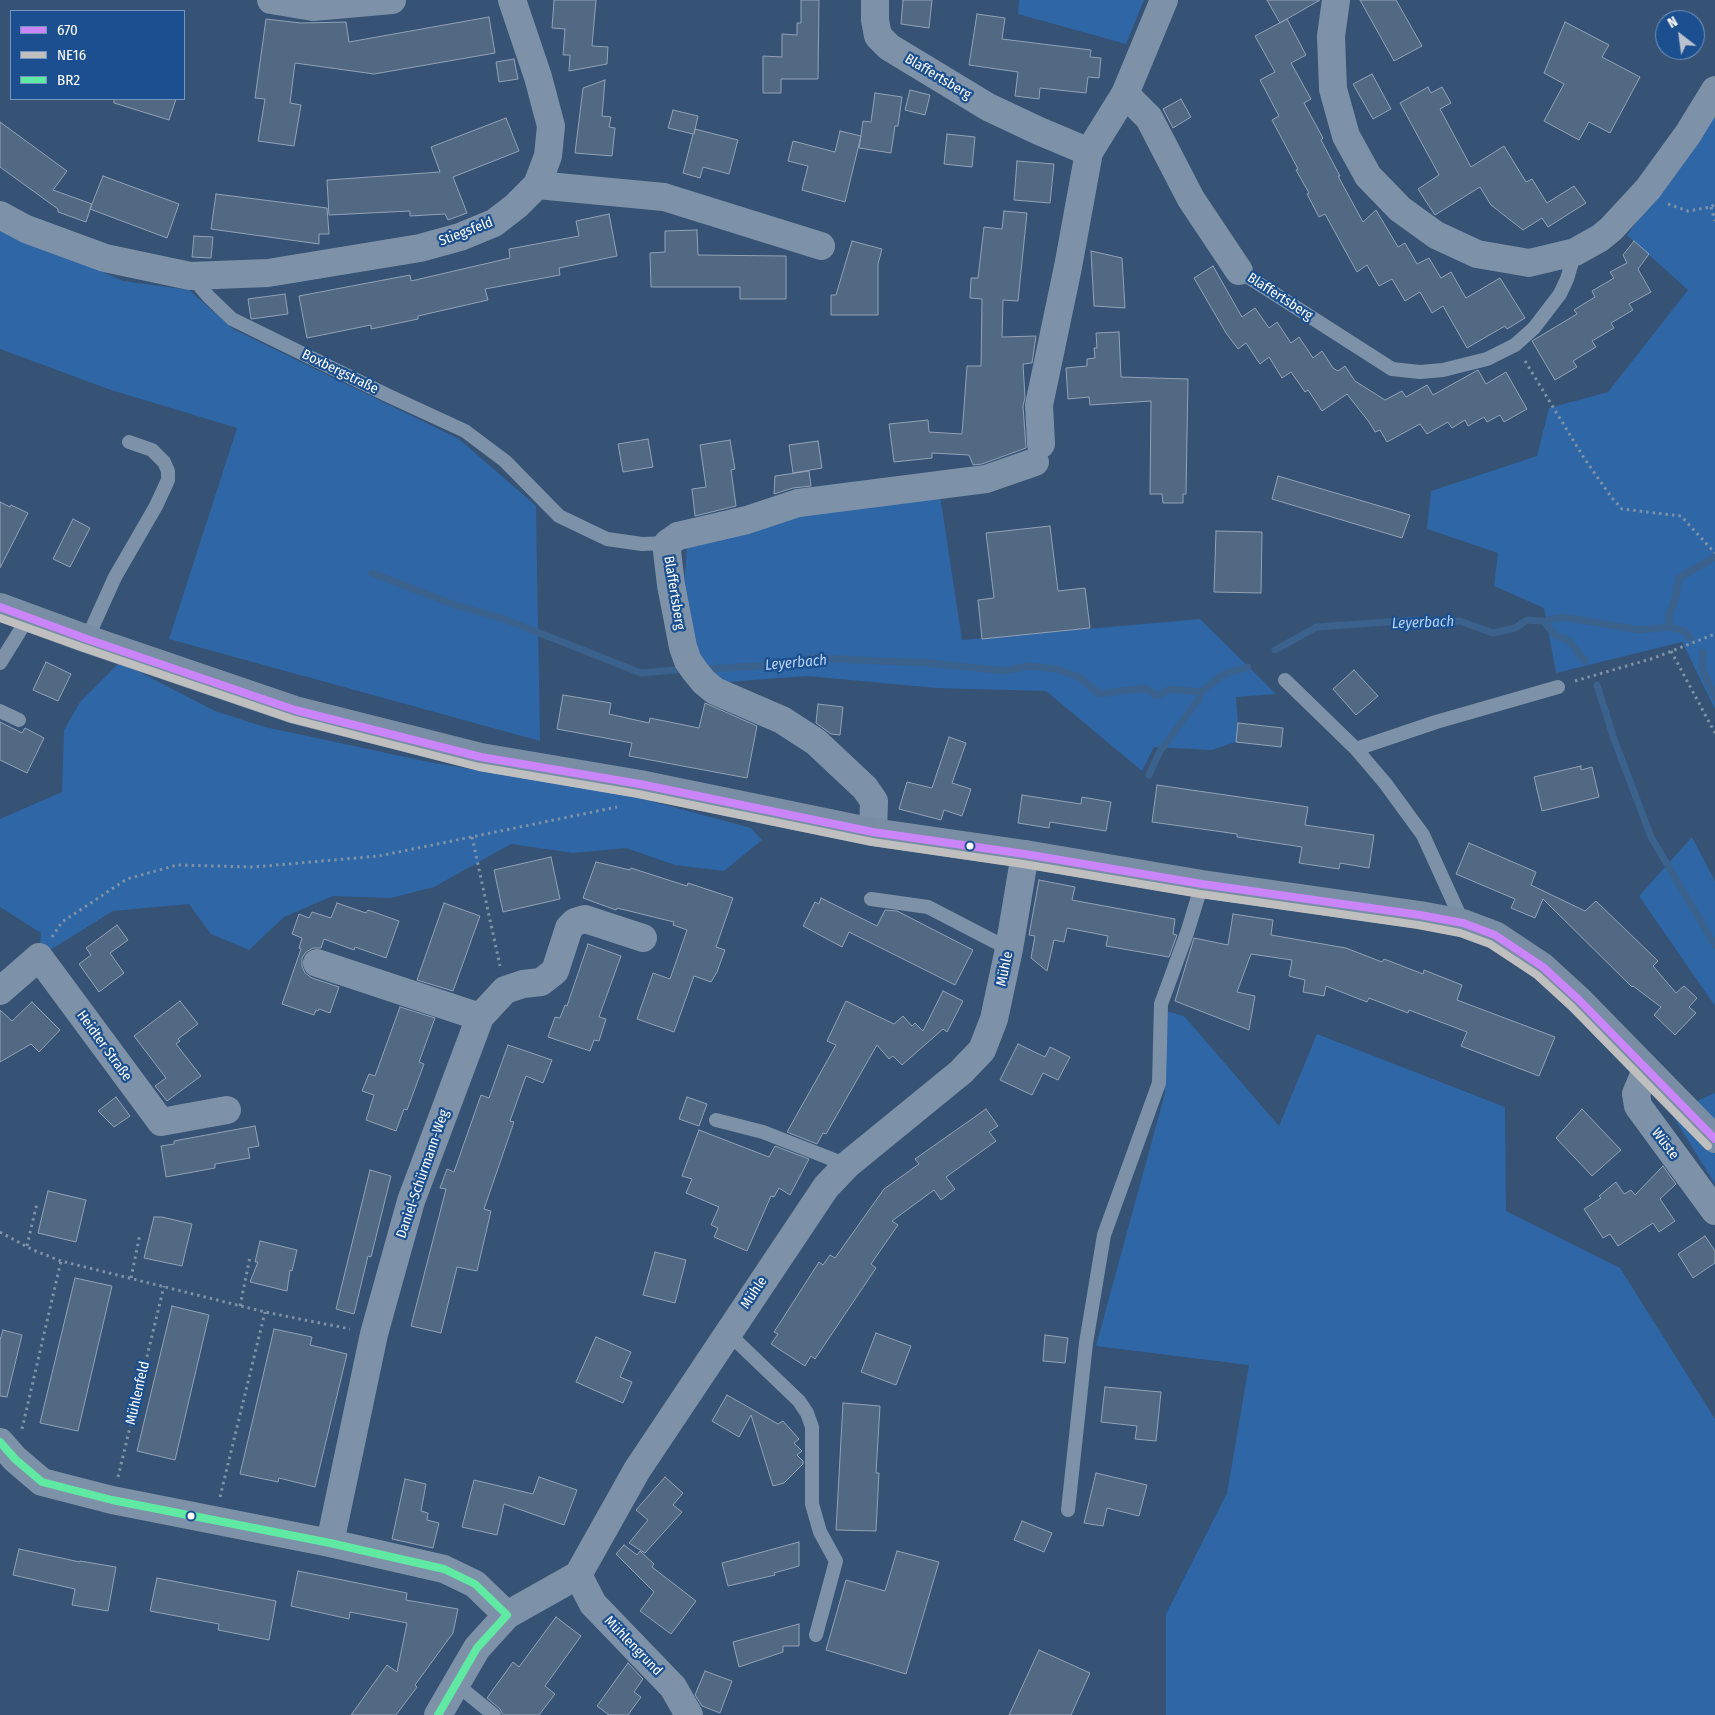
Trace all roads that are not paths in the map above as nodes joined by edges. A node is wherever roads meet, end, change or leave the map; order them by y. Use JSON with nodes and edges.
{"nodes":[{"id":1,"x":271,"y":0,"type":"edge"},
{"id":2,"x":392,"y":0,"type":"edge"},
{"id":3,"x":512,"y":0,"type":"edge"},
{"id":4,"x":875,"y":0,"type":"edge"},
{"id":5,"x":1164,"y":0,"type":"edge"},
{"id":6,"x":1336,"y":0,"type":"edge"},
{"id":7,"x":1715,"y":90,"type":"edge"},
{"id":8,"x":1125,"y":94,"type":"junction"},
{"id":9,"x":1090,"y":152,"type":"junction"},
{"id":10,"x":538,"y":185,"type":"junction"},
{"id":11,"x":0,"y":216,"type":"edge"},
{"id":12,"x":822,"y":246,"type":"dead end"},
{"id":13,"x":1575,"y":252,"type":"junction"},
{"id":14,"x":1239,"y":271,"type":"joint"},
{"id":15,"x":190,"y":276,"type":"junction"},
{"id":16,"x":128,"y":442,"type":"dead end"},
{"id":17,"x":668,"y":543,"type":"junction"},
{"id":18,"x":0,"y":607,"type":"edge"},
{"id":19,"x":28,"y":618,"type":"junction"},
{"id":20,"x":87,"y":639,"type":"junction"},
{"id":21,"x":0,"y":663,"type":"edge"},
{"id":22,"x":1285,"y":680,"type":"dead end"},
{"id":23,"x":1558,"y":687,"type":"road end"},
{"id":24,"x":0,"y":712,"type":"edge"},
{"id":25,"x":19,"y":720,"type":"dead end"},
{"id":26,"x":1356,"y":749,"type":"junction"},
{"id":27,"x":872,"y":832,"type":"junction"},
{"id":28,"x":1025,"y":854,"type":"junction"},
{"id":29,"x":1202,"y":884,"type":"junction"},
{"id":30,"x":871,"y":899,"type":"dead end"},
{"id":31,"x":1463,"y":923,"type":"junction"},
{"id":32,"x":643,"y":938,"type":"dead end"},
{"id":33,"x":1009,"y":949,"type":"junction"},
{"id":34,"x":317,"y":963,"type":"dead end"},
{"id":35,"x":0,"y":991,"type":"edge"},
{"id":36,"x":480,"y":1017,"type":"junction"},
{"id":37,"x":1646,"y":1070,"type":"junction"},
{"id":38,"x":227,"y":1110,"type":"dead end"},
{"id":39,"x":716,"y":1120,"type":"dead end"},
{"id":40,"x":1715,"y":1139,"type":"edge"},
{"id":41,"x":847,"y":1164,"type":"junction"},
{"id":42,"x":1715,"y":1211,"type":"edge"},
{"id":43,"x":728,"y":1332,"type":"junction"},
{"id":44,"x":8,"y":1451,"type":"edge"},
{"id":45,"x":1068,"y":1510,"type":"dead end"},
{"id":46,"x":330,"y":1543,"type":"junction"},
{"id":47,"x":578,"y":1575,"type":"junction"},
{"id":48,"x":508,"y":1615,"type":"junction"},
{"id":49,"x":816,"y":1635,"type":"dead end"},
{"id":50,"x":456,"y":1684,"type":"junction"},
{"id":51,"x":438,"y":1715,"type":"edge"},
{"id":52,"x":494,"y":1715,"type":"edge"},
{"id":53,"x":689,"y":1715,"type":"edge"}],
"edges":[{"from":1,"to":2,"type":"street"},
{"from":3,"to":10,"type":"street","name":"Stiegsfeld"},
{"from":4,"to":9,"type":"street","name":"Blaffertsberg"},
{"from":5,"to":8,"type":"street","name":"Blaffertsberg"},
{"from":6,"to":13,"type":"street"},
{"from":7,"to":13,"type":"street"},
{"from":8,"to":9,"type":"street","name":"Blaffertsberg"},
{"from":8,"to":14,"type":"street","name":"Blaffertsberg"},
{"from":9,"to":17,"type":"street","name":"Blaffertsberg"},
{"from":10,"to":12,"type":"street"},
{"from":10,"to":15,"type":"street","name":"Stiegsfeld"},
{"from":11,"to":15,"type":"street"},
{"from":13,"to":14,"type":"lane","name":"Blaffertsberg"},
{"from":15,"to":17,"type":"lane","name":"Boxbergstraße"},
{"from":16,"to":20,"type":"lane"},
{"from":17,"to":27,"type":"street","name":"Blaffertsberg"},
{"from":18,"to":19,"type":"main road"},
{"from":19,"to":20,"type":"main road"},
{"from":19,"to":21,"type":"lane"},
{"from":20,"to":27,"type":"main road"},
{"from":22,"to":26,"type":"lane"},
{"from":23,"to":26,"type":"lane"},
{"from":24,"to":25,"type":"lane"},
{"from":26,"to":31,"type":"lane"},
{"from":27,"to":28,"type":"main road"},
{"from":28,"to":29,"type":"main road"},
{"from":28,"to":33,"type":"street","name":"Mühle"},
{"from":29,"to":31,"type":"main road"},
{"from":29,"to":45,"type":"lane"},
{"from":30,"to":33,"type":"lane"},
{"from":31,"to":37,"type":"main road"},
{"from":32,"to":36,"type":"street","name":"Daniel-Schürmann-Weg"},
{"from":33,"to":41,"type":"street","name":"Mühle"},
{"from":34,"to":36,"type":"street"},
{"from":35,"to":38,"type":"street","name":"Heidter Straße"},
{"from":36,"to":46,"type":"street","name":"Daniel-Schürmann-Weg"},
{"from":37,"to":40,"type":"main road"},
{"from":37,"to":42,"type":"street","name":"Wüste"},
{"from":39,"to":41,"type":"lane"},
{"from":41,"to":43,"type":"street","name":"Mühle"},
{"from":43,"to":47,"type":"street","name":"Mühle"},
{"from":43,"to":49,"type":"lane"},
{"from":44,"to":46,"type":"street"},
{"from":46,"to":48,"type":"street"},
{"from":47,"to":48,"type":"street"},
{"from":47,"to":53,"type":"street","name":"Mühlengrund"},
{"from":48,"to":50,"type":"street"},
{"from":50,"to":51,"type":"street"},
{"from":50,"to":52,"type":"lane"}]}
